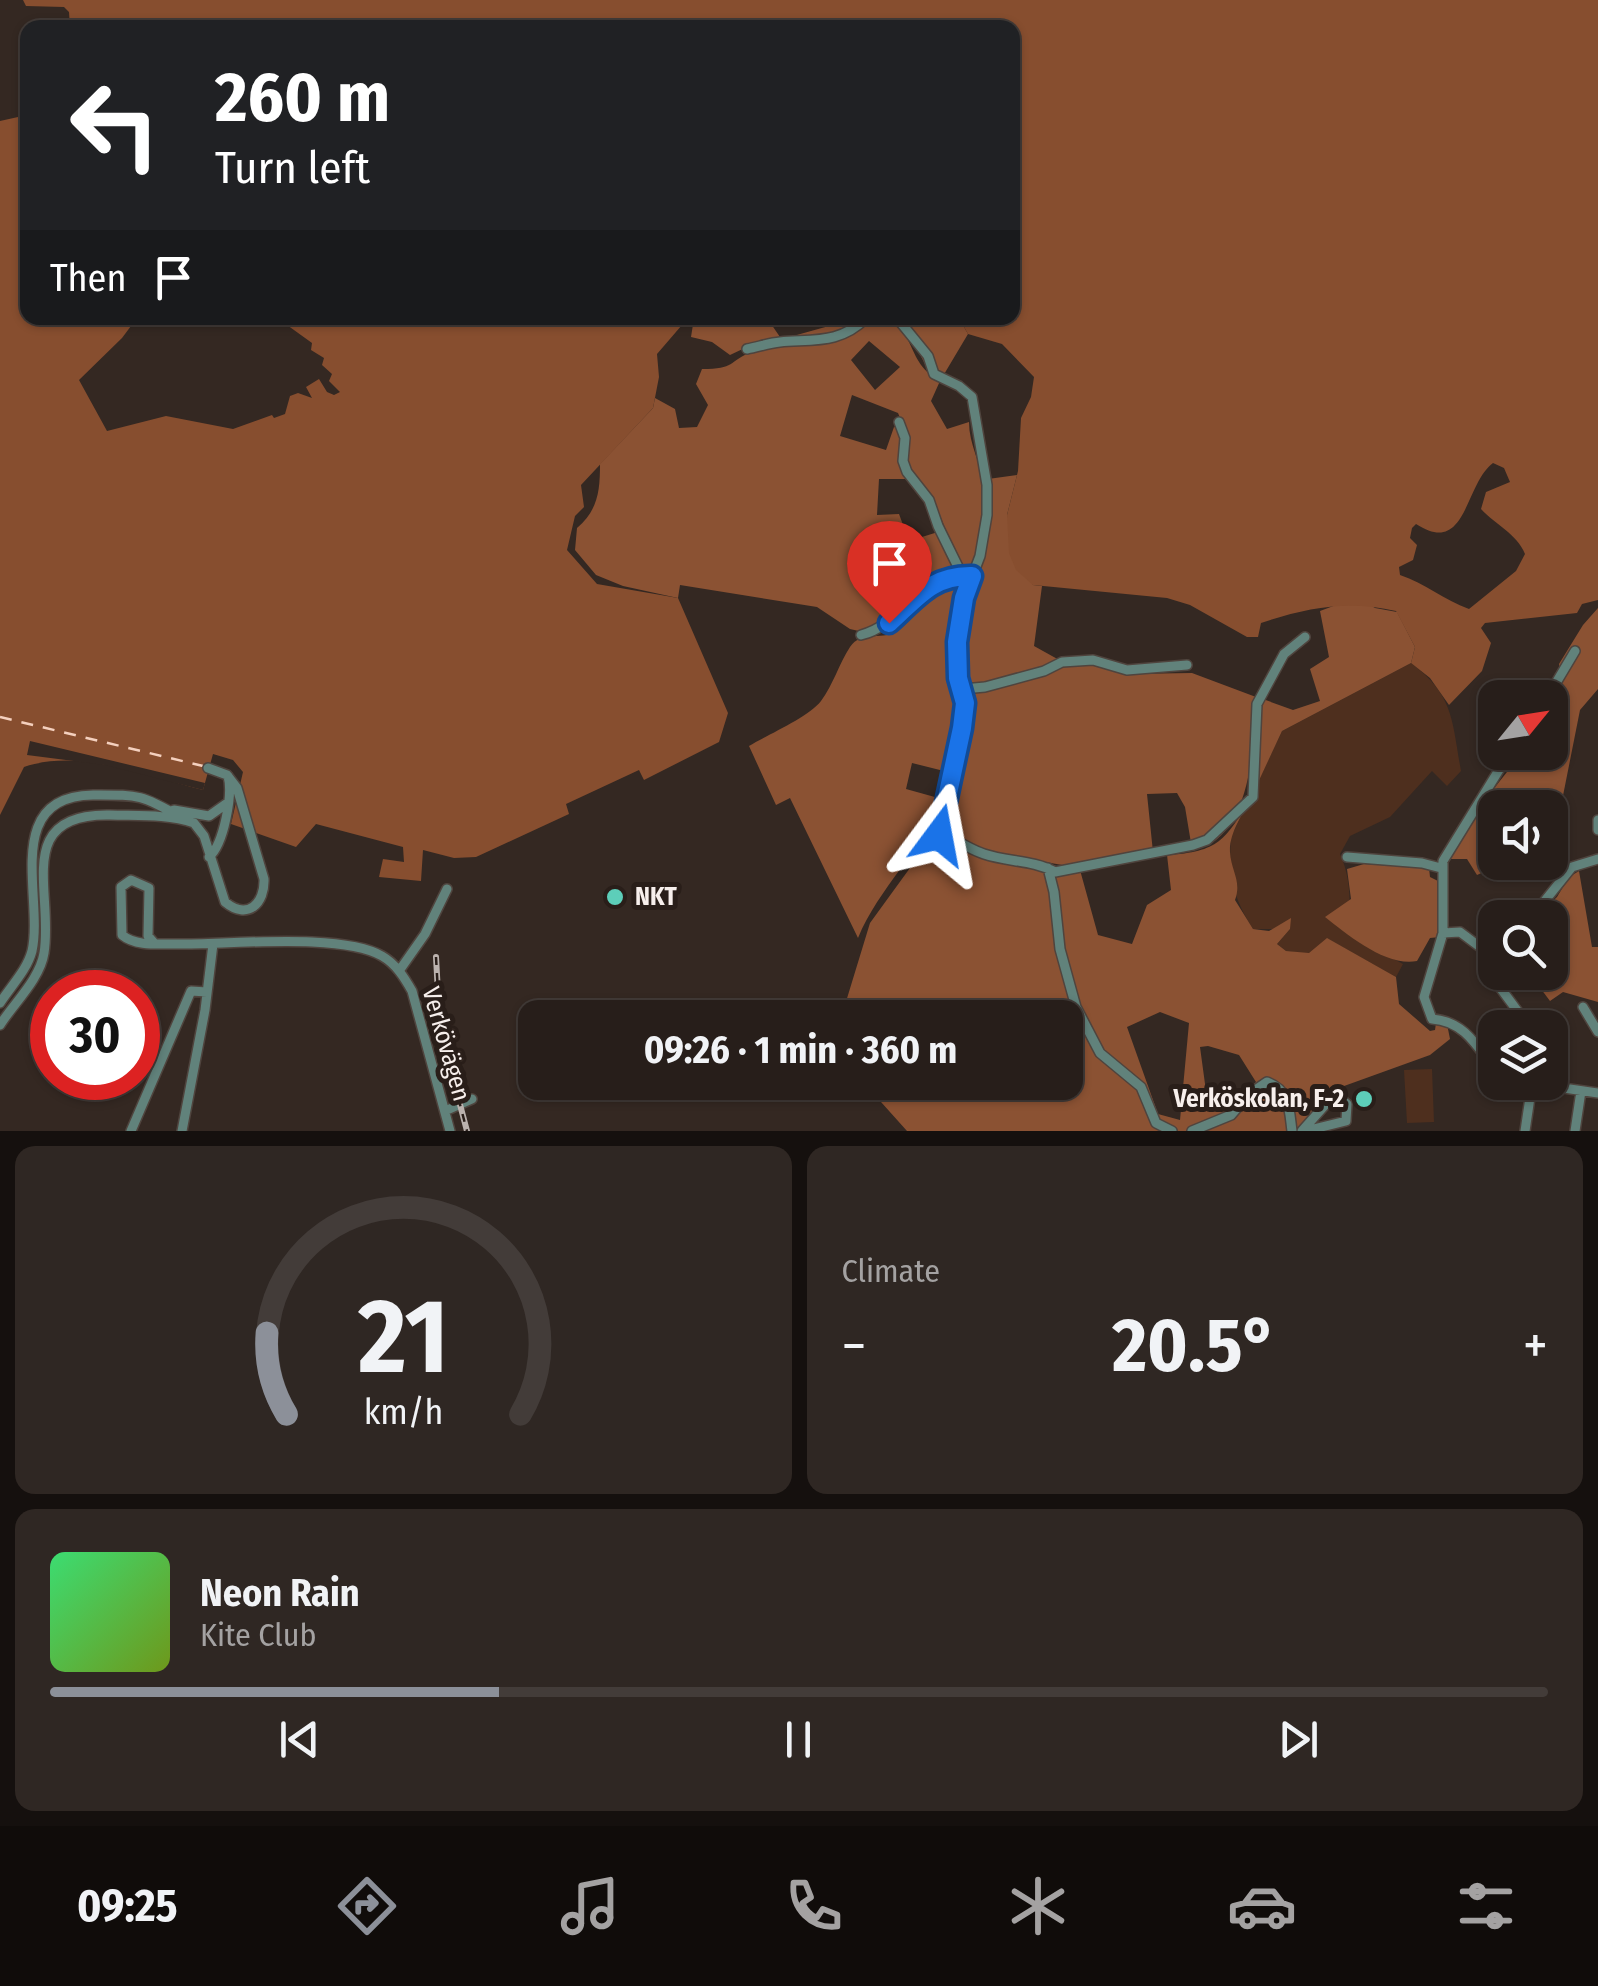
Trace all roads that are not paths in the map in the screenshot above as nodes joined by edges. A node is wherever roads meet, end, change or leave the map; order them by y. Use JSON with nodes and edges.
{"nodes":[{"id":1,"x":858,"y":325,"type":"edge"},
{"id":2,"x":903,"y":325,"type":"edge"},
{"id":3,"x":747,"y":349,"type":"dead end"},
{"id":4,"x":899,"y":422,"type":"dead end"},
{"id":5,"x":967,"y":575,"type":"junction"},
{"id":6,"x":861,"y":635,"type":"dead end"},
{"id":7,"x":1305,"y":637,"type":"dead end"},
{"id":8,"x":1575,"y":651,"type":"dead end"},
{"id":9,"x":1187,"y":665,"type":"dead end"},
{"id":10,"x":1558,"y":680,"type":"edge"},
{"id":11,"x":963,"y":689,"type":"junction"},
{"id":12,"x":208,"y":768,"type":"dead end"},
{"id":13,"x":1499,"y":770,"type":"edge"},
{"id":14,"x":228,"y":775,"type":"junction"},
{"id":15,"x":226,"y":804,"type":"junction"},
{"id":16,"x":164,"y":808,"type":"junction"},
{"id":17,"x":182,"y":819,"type":"junction"},
{"id":18,"x":1598,"y":820,"type":"edge"},
{"id":19,"x":1598,"y":830,"type":"edge"},
{"id":20,"x":209,"y":856,"type":"junction"},
{"id":21,"x":1348,"y":857,"type":"dead end"},
{"id":22,"x":1598,"y":860,"type":"edge"},
{"id":23,"x":1048,"y":868,"type":"junction"},
{"id":24,"x":1441,"y":868,"type":"junction"},
{"id":25,"x":447,"y":889,"type":"dead end"},
{"id":26,"x":1545,"y":900,"type":"edge"},
{"id":27,"x":1443,"y":933,"type":"junction"},
{"id":28,"x":155,"y":944,"type":"junction"},
{"id":29,"x":213,"y":944,"type":"junction"},
{"id":30,"x":1478,"y":946,"type":"edge"},
{"id":31,"x":399,"y":971,"type":"junction"},
{"id":32,"x":207,"y":992,"type":"junction"},
{"id":33,"x":0,"y":1003,"type":"edge"},
{"id":34,"x":1583,"y":1007,"type":"dead end"},
{"id":35,"x":0,"y":1025,"type":"edge"},
{"id":36,"x":1598,"y":1032,"type":"edge"},
{"id":37,"x":1478,"y":1048,"type":"edge"},
{"id":38,"x":1568,"y":1089,"type":"edge"},
{"id":39,"x":1581,"y":1091,"type":"junction"},
{"id":40,"x":1598,"y":1093,"type":"edge"},
{"id":41,"x":472,"y":1099,"type":"dead end"},
{"id":42,"x":1526,"y":1100,"type":"edge"},
{"id":43,"x":445,"y":1112,"type":"junction"},
{"id":44,"x":131,"y":1131,"type":"edge"},
{"id":45,"x":182,"y":1131,"type":"edge"},
{"id":46,"x":450,"y":1131,"type":"edge"},
{"id":47,"x":1172,"y":1131,"type":"edge"},
{"id":48,"x":1192,"y":1131,"type":"edge"},
{"id":49,"x":1292,"y":1131,"type":"edge"},
{"id":50,"x":1304,"y":1131,"type":"edge"},
{"id":51,"x":1525,"y":1131,"type":"edge"},
{"id":52,"x":1575,"y":1131,"type":"edge"}],
"edges":[{"from":1,"to":3,"type":"street"},
{"from":2,"to":5,"type":"street"},
{"from":4,"to":5,"type":"street"},
{"from":5,"to":6,"type":"street"},
{"from":5,"to":11,"type":"street"},
{"from":7,"to":23,"type":"street"},
{"from":8,"to":10,"type":"street"},
{"from":9,"to":11,"type":"street"},
{"from":11,"to":23,"type":"street"},
{"from":12,"to":14,"type":"street"},
{"from":13,"to":24,"type":"street"},
{"from":14,"to":15,"type":"street"},
{"from":14,"to":20,"type":"street"},
{"from":15,"to":16,"type":"street"},
{"from":15,"to":20,"type":"street"},
{"from":16,"to":17,"type":"street"},
{"from":16,"to":33,"type":"street"},
{"from":17,"to":20,"type":"street"},
{"from":17,"to":35,"type":"street"},
{"from":18,"to":19,"type":"street"},
{"from":21,"to":24,"type":"street"},
{"from":22,"to":26,"type":"street"},
{"from":23,"to":47,"type":"street"},
{"from":24,"to":27,"type":"street"},
{"from":25,"to":31,"type":"street","name":"Verkövägen"},
{"from":27,"to":30,"type":"street"},
{"from":27,"to":37,"type":"street"},
{"from":28,"to":28,"type":"street"},
{"from":28,"to":29,"type":"street","name":"Verkövägen"},
{"from":29,"to":31,"type":"street","name":"Verkövägen"},
{"from":29,"to":32,"type":"street"},
{"from":31,"to":43,"type":"street","name":"Verkövägen"},
{"from":32,"to":44,"type":"street"},
{"from":32,"to":45,"type":"street"},
{"from":34,"to":36,"type":"street"},
{"from":38,"to":39,"type":"street"},
{"from":39,"to":40,"type":"street"},
{"from":39,"to":52,"type":"street"},
{"from":41,"to":43,"type":"street"},
{"from":42,"to":51,"type":"street"},
{"from":43,"to":46,"type":"street","name":"Verkövägen"},
{"from":48,"to":49,"type":"street"},
{"from":50,"to":50,"type":"street"}]}
